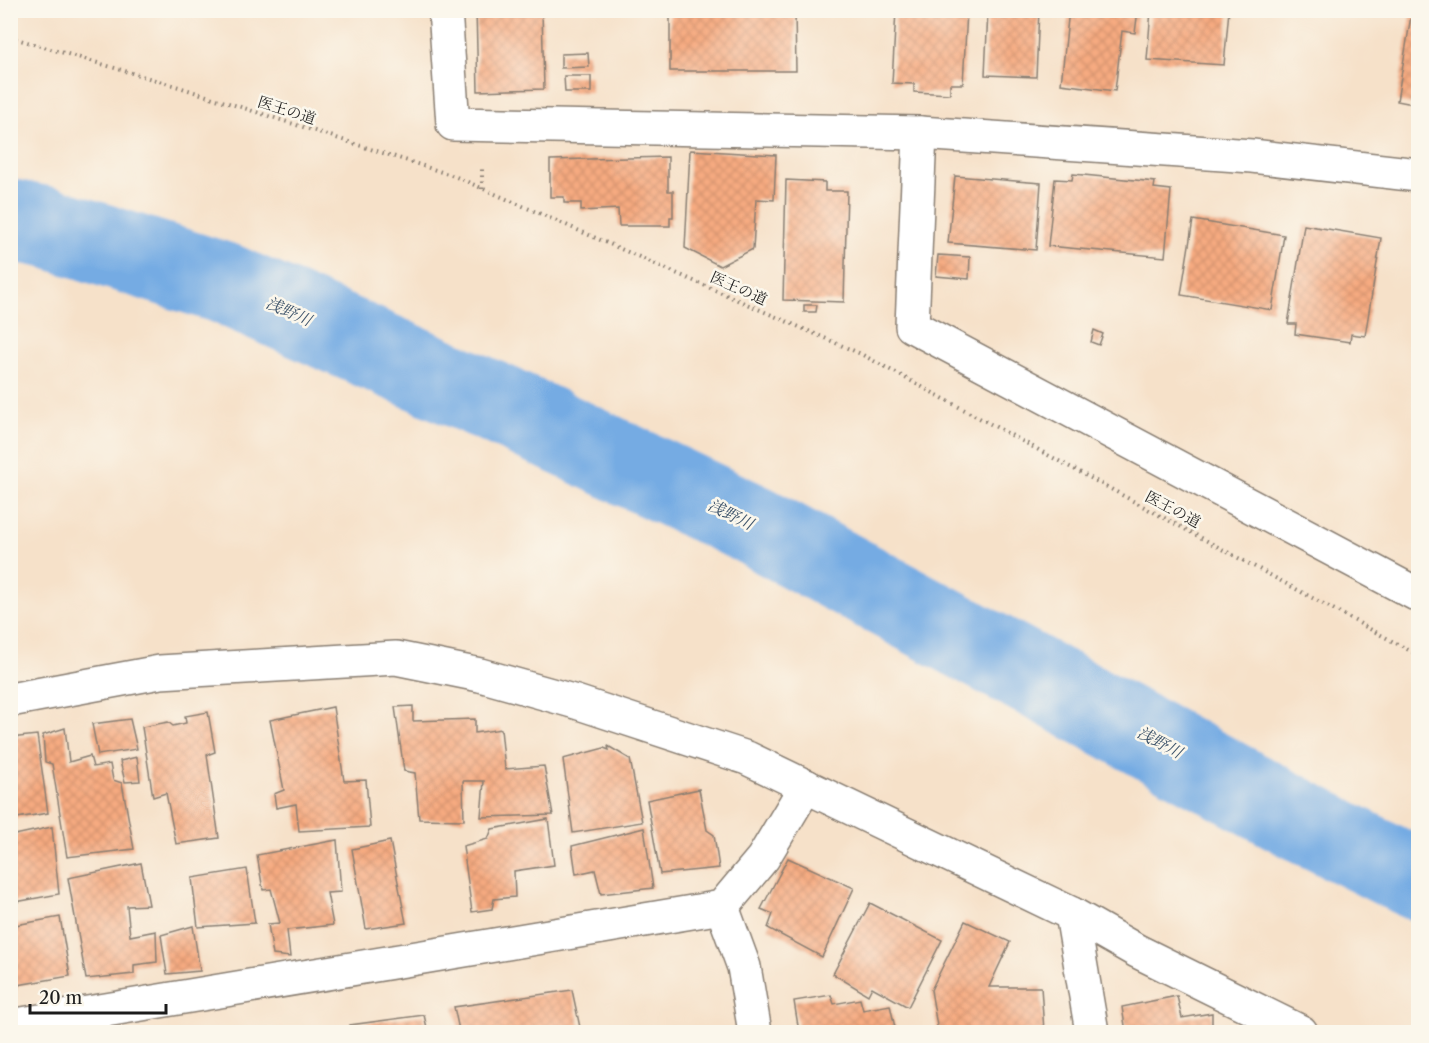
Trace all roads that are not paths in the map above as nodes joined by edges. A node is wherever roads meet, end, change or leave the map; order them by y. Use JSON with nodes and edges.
{"nodes":[{"id":1,"x":446,"y":10,"type":"edge"},
{"id":2,"x":920,"y":133,"type":"junction"},
{"id":3,"x":1419,"y":176,"type":"edge"},
{"id":4,"x":1419,"y":595,"type":"edge"},
{"id":5,"x":10,"y":699,"type":"edge"},
{"id":6,"x":806,"y":786,"type":"junction"},
{"id":7,"x":723,"y":907,"type":"junction"},
{"id":8,"x":1072,"y":914,"type":"junction"},
{"id":9,"x":10,"y":1026,"type":"edge"},
{"id":10,"x":755,"y":1032,"type":"edge"},
{"id":11,"x":1092,"y":1032,"type":"edge"},
{"id":12,"x":1301,"y":1032,"type":"edge"}],
"edges":[{"from":1,"to":2,"type":"street"},
{"from":2,"to":3,"type":"street"},
{"from":2,"to":4,"type":"street"},
{"from":5,"to":6,"type":"street"},
{"from":6,"to":7,"type":"street"},
{"from":6,"to":8,"type":"street"},
{"from":7,"to":9,"type":"street"},
{"from":7,"to":10,"type":"street"},
{"from":8,"to":11,"type":"street"},
{"from":8,"to":12,"type":"street"}]}
